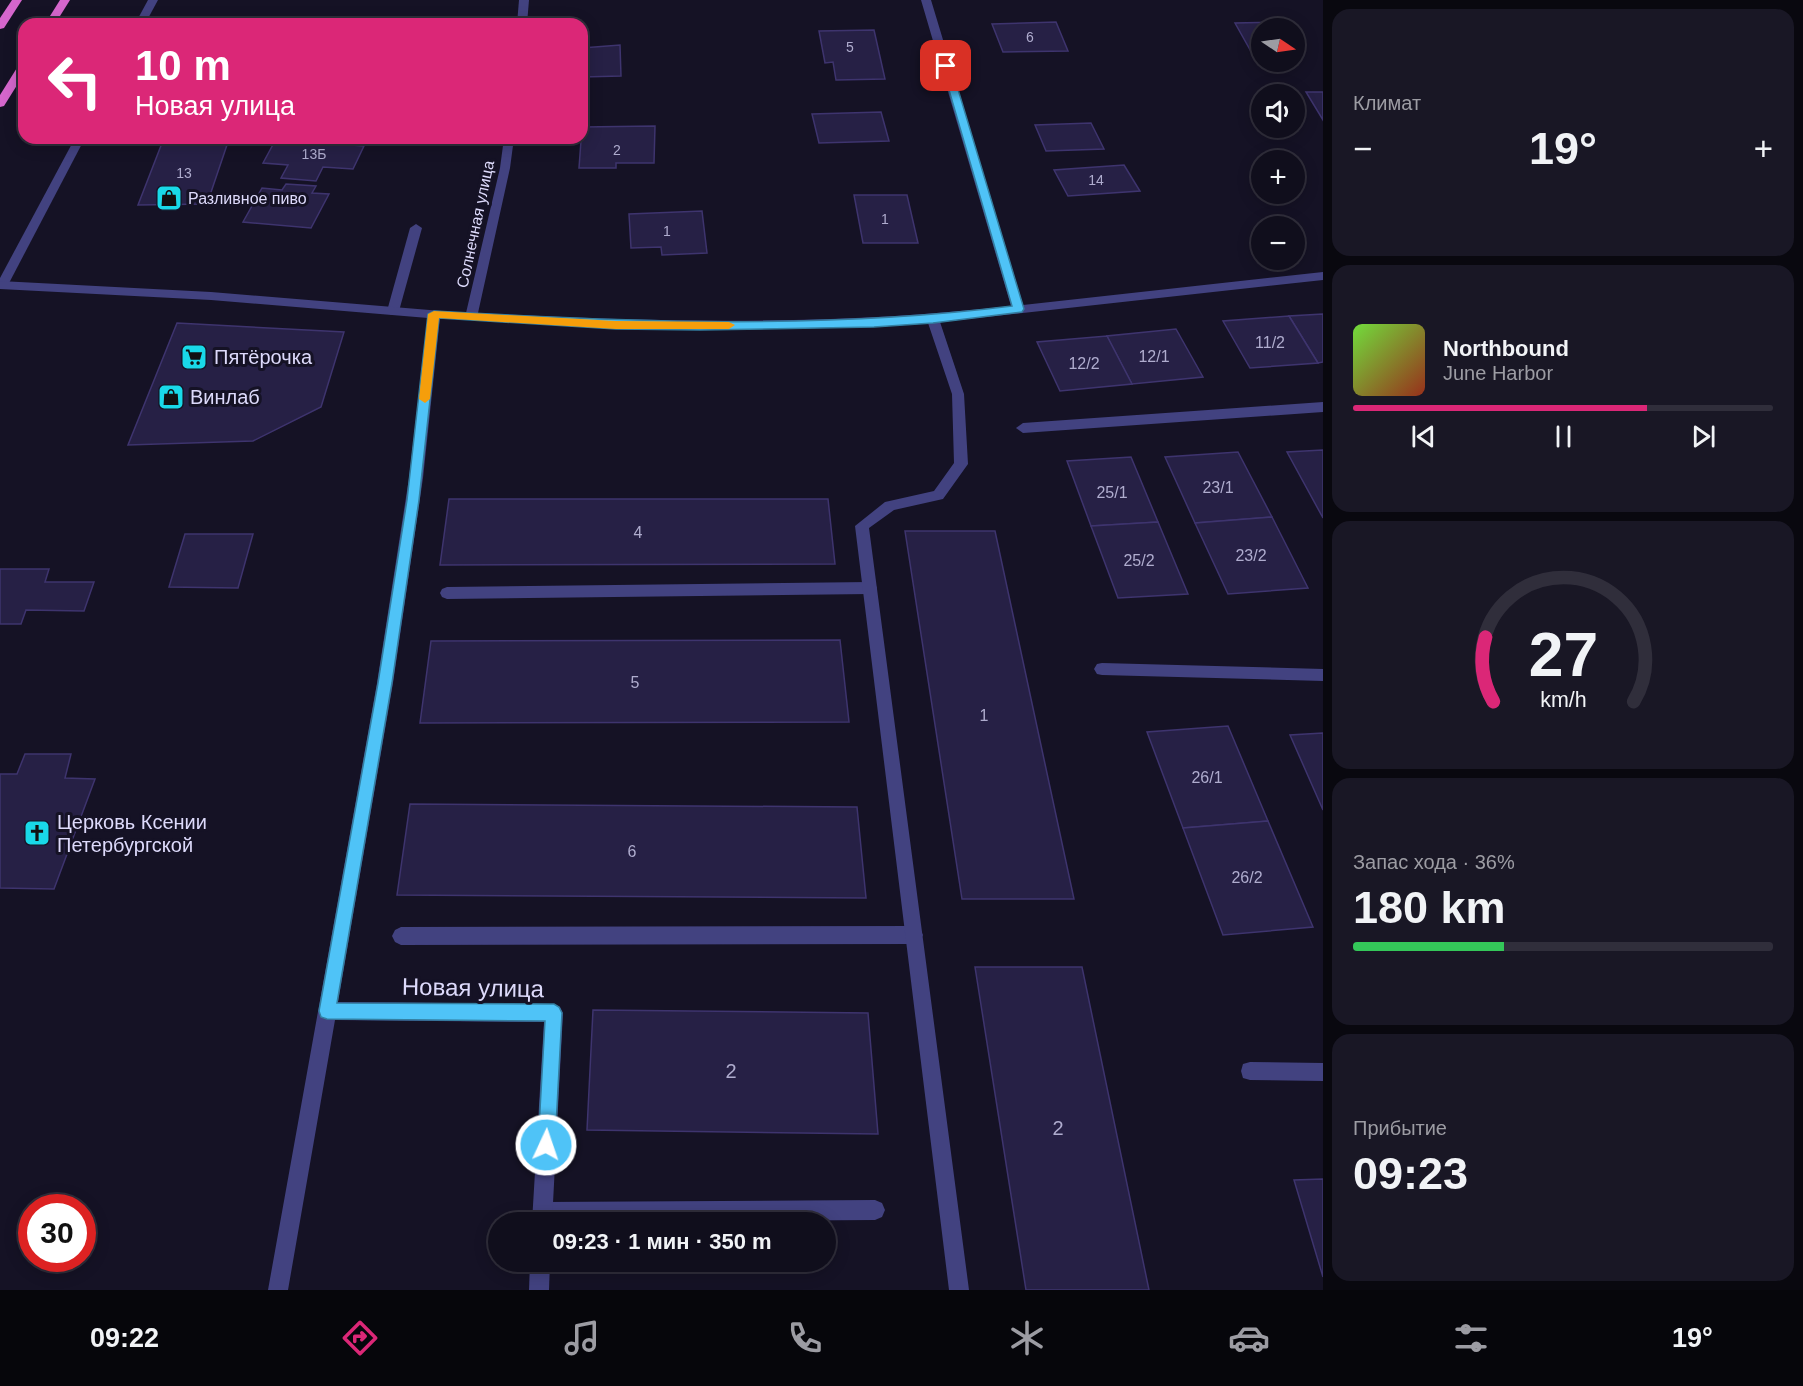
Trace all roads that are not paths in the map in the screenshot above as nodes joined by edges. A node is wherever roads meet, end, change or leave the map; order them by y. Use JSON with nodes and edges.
{"nodes":[{"id":1,"x":17,"y":0,"type":"edge"},
{"id":2,"x":64,"y":0,"type":"edge"},
{"id":3,"x":153,"y":0,"type":"edge"},
{"id":4,"x":524,"y":0,"type":"edge"},
{"id":5,"x":926,"y":0,"type":"edge"},
{"id":6,"x":54,"y":18,"type":"edge"},
{"id":7,"x":144,"y":18,"type":"edge"},
{"id":8,"x":522,"y":18,"type":"edge"},
{"id":9,"x":0,"y":26,"type":"edge"},
{"id":10,"x":18,"y":76,"type":"edge"},
{"id":11,"x":0,"y":104,"type":"edge"},
{"id":12,"x":77,"y":144,"type":"edge"},
{"id":13,"x":507,"y":144,"type":"edge"},
{"id":14,"x":416,"y":228,"type":"dead end"},
{"id":15,"x":1323,"y":276,"type":"edge"},
{"id":16,"x":1,"y":285,"type":"edge"},
{"id":17,"x":1018,"y":309,"type":"junction"},
{"id":18,"x":393,"y":311,"type":"junction"},
{"id":19,"x":434,"y":314,"type":"junction"},
{"id":20,"x":471,"y":317,"type":"junction"},
{"id":21,"x":933,"y":320,"type":"junction"},
{"id":22,"x":1323,"y":407,"type":"edge"},
{"id":23,"x":1023,"y":428,"type":"dead end"},
{"id":24,"x":870,"y":588,"type":"junction"},
{"id":25,"x":447,"y":593,"type":"dead end"},
{"id":26,"x":1102,"y":669,"type":"dead end"},
{"id":27,"x":1323,"y":675,"type":"edge"},
{"id":28,"x":914,"y":935,"type":"junction"},
{"id":29,"x":402,"y":936,"type":"dead end"},
{"id":30,"x":327,"y":1011,"type":"junction"},
{"id":31,"x":1250,"y":1071,"type":"dead end"},
{"id":32,"x":1323,"y":1072,"type":"edge"},
{"id":33,"x":875,"y":1210,"type":"dead end"},
{"id":34,"x":543,"y":1212,"type":"edge"},
{"id":35,"x":780,"y":1212,"type":"edge"},
{"id":36,"x":540,"y":1272,"type":"edge"},
{"id":37,"x":278,"y":1290,"type":"edge"},
{"id":38,"x":539,"y":1290,"type":"edge"},
{"id":39,"x":959,"y":1290,"type":"edge"}],
"edges":[{"from":1,"to":9,"type":"highway"},
{"from":2,"to":6,"type":"highway"},
{"from":3,"to":7,"type":"street"},
{"from":4,"to":8,"type":"street"},
{"from":5,"to":17,"type":"street"},
{"from":10,"to":11,"type":"highway"},
{"from":12,"to":16,"type":"street"},
{"from":13,"to":20,"type":"street","name":"Солнечная улица"},
{"from":14,"to":18,"type":"street"},
{"from":15,"to":17,"type":"street"},
{"from":16,"to":18,"type":"street"},
{"from":17,"to":21,"type":"street"},
{"from":18,"to":19,"type":"street"},
{"from":19,"to":20,"type":"street"},
{"from":19,"to":30,"type":"street"},
{"from":20,"to":21,"type":"street"},
{"from":21,"to":24,"type":"street"},
{"from":22,"to":23,"type":"street"},
{"from":24,"to":25,"type":"street"},
{"from":24,"to":28,"type":"street"},
{"from":26,"to":27,"type":"street"},
{"from":28,"to":29,"type":"street"},
{"from":28,"to":39,"type":"street"},
{"from":30,"to":34,"type":"street","name":"Новая улица"},
{"from":30,"to":37,"type":"street"},
{"from":31,"to":32,"type":"street"},
{"from":33,"to":35,"type":"street"},
{"from":36,"to":38,"type":"street"}]}
